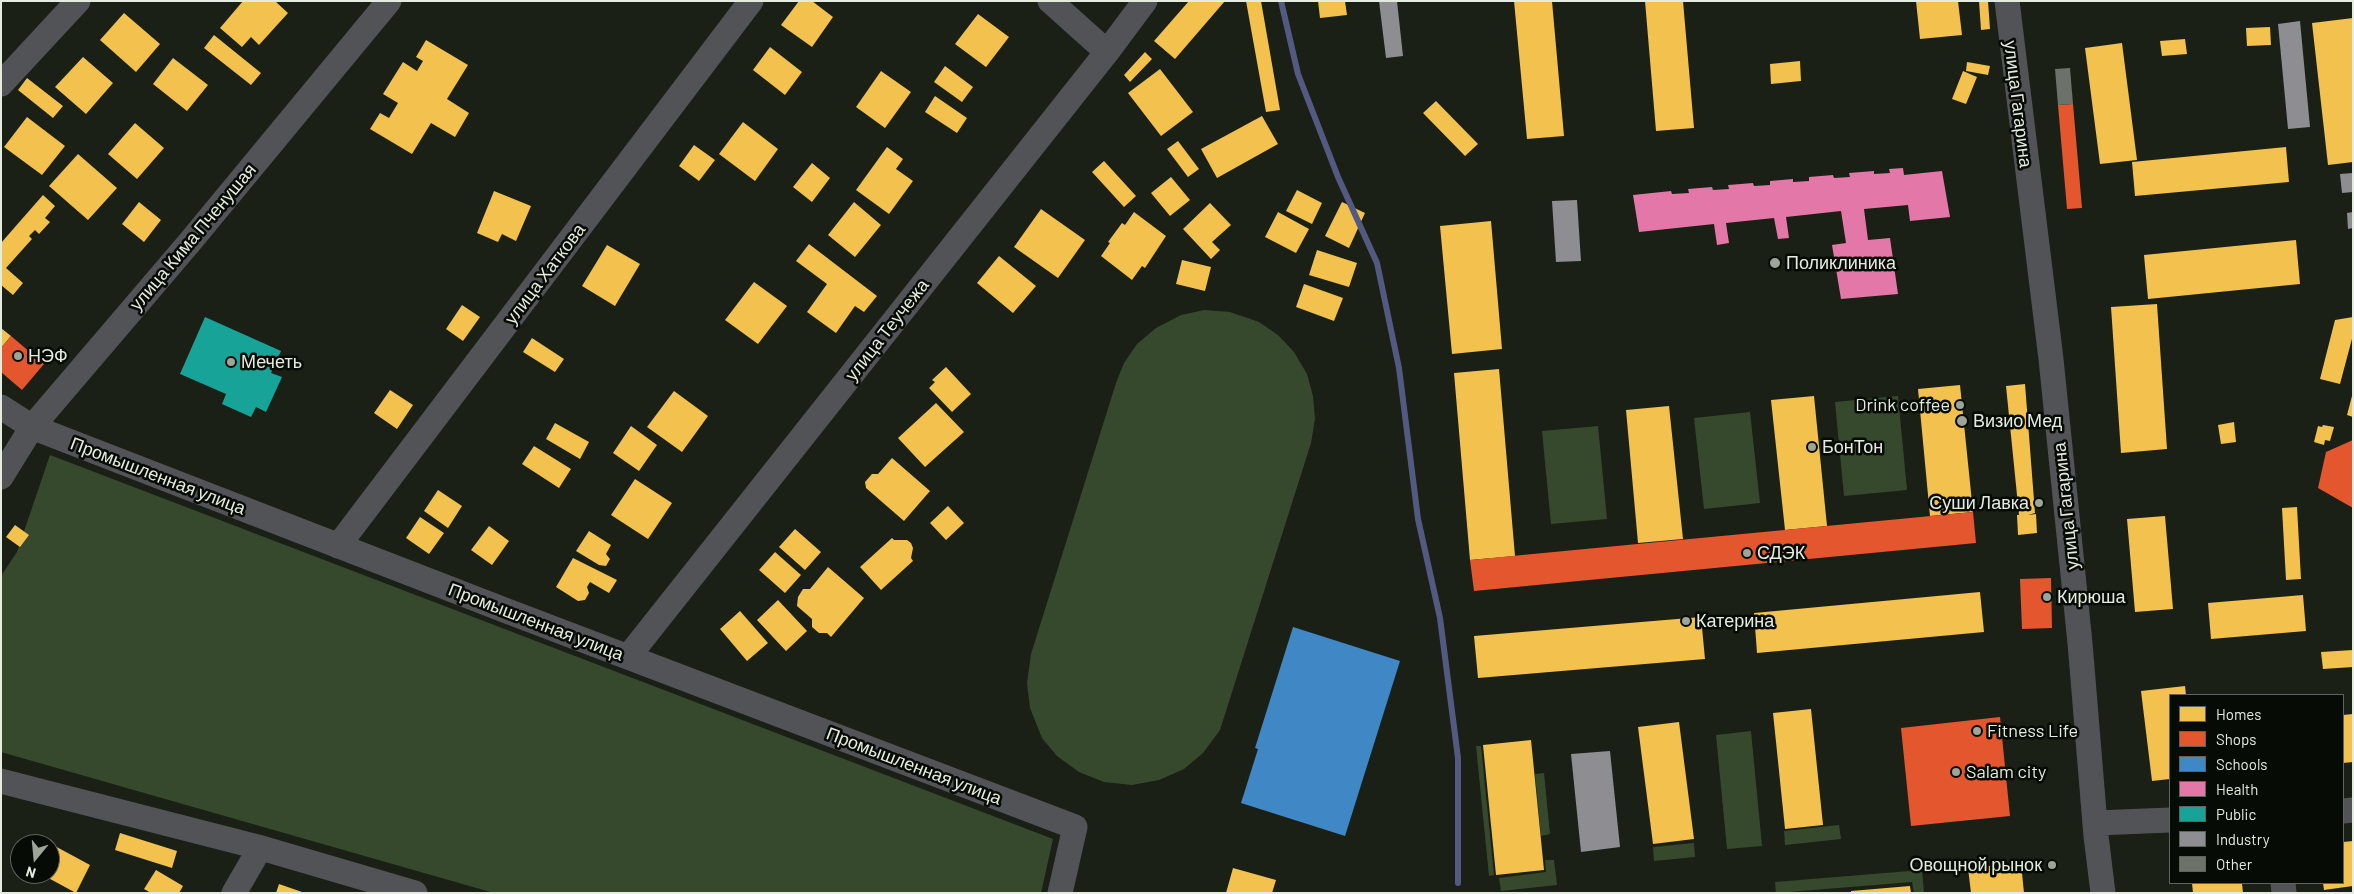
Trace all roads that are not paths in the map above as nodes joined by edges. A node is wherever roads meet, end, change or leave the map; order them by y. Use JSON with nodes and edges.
{"nodes":[{"id":1,"x":78,"y":1,"type":"edge"},
{"id":2,"x":389,"y":1,"type":"edge"},
{"id":3,"x":751,"y":1,"type":"edge"},
{"id":4,"x":1050,"y":1,"type":"edge"},
{"id":5,"x":1145,"y":1,"type":"edge"},
{"id":6,"x":2006,"y":1,"type":"edge"},
{"id":7,"x":1107,"y":52,"type":"junction"},
{"id":8,"x":1,"y":84,"type":"edge"},
{"id":9,"x":1,"y":407,"type":"edge"},
{"id":10,"x":32,"y":426,"type":"junction"},
{"id":11,"x":1,"y":476,"type":"edge"},
{"id":12,"x":338,"y":546,"type":"junction"},
{"id":13,"x":628,"y":657,"type":"junction"},
{"id":14,"x":1,"y":781,"type":"edge"},
{"id":15,"x":2169,"y":820,"type":"edge"},
{"id":16,"x":2096,"y":823,"type":"junction"},
{"id":17,"x":260,"y":848,"type":"junction"},
{"id":18,"x":234,"y":893,"type":"edge"},
{"id":19,"x":416,"y":893,"type":"edge"},
{"id":20,"x":1060,"y":893,"type":"edge"},
{"id":21,"x":2103,"y":893,"type":"edge"}],
"edges":[{"from":1,"to":8,"type":"street"},
{"from":2,"to":10,"type":"street","name":"улица Кима Пченушая"},
{"from":3,"to":12,"type":"street","name":"улица Хаткова"},
{"from":4,"to":7,"type":"street"},
{"from":5,"to":7,"type":"street","name":"улица Теучежа"},
{"from":6,"to":16,"type":"street","name":"улица Гагарина"},
{"from":7,"to":13,"type":"street","name":"улица Теучежа"},
{"from":9,"to":10,"type":"street","name":"Промышленная улица"},
{"from":10,"to":11,"type":"street","name":"улица Кима Пченушая"},
{"from":10,"to":12,"type":"street","name":"Промышленная улица"},
{"from":12,"to":13,"type":"street","name":"Промышленная улица"},
{"from":13,"to":20,"type":"street","name":"Промышленная улица"},
{"from":14,"to":17,"type":"street"},
{"from":15,"to":16,"type":"street"},
{"from":16,"to":21,"type":"street","name":"улица Гагарина"},
{"from":17,"to":18,"type":"street"},
{"from":17,"to":19,"type":"street"}]}
